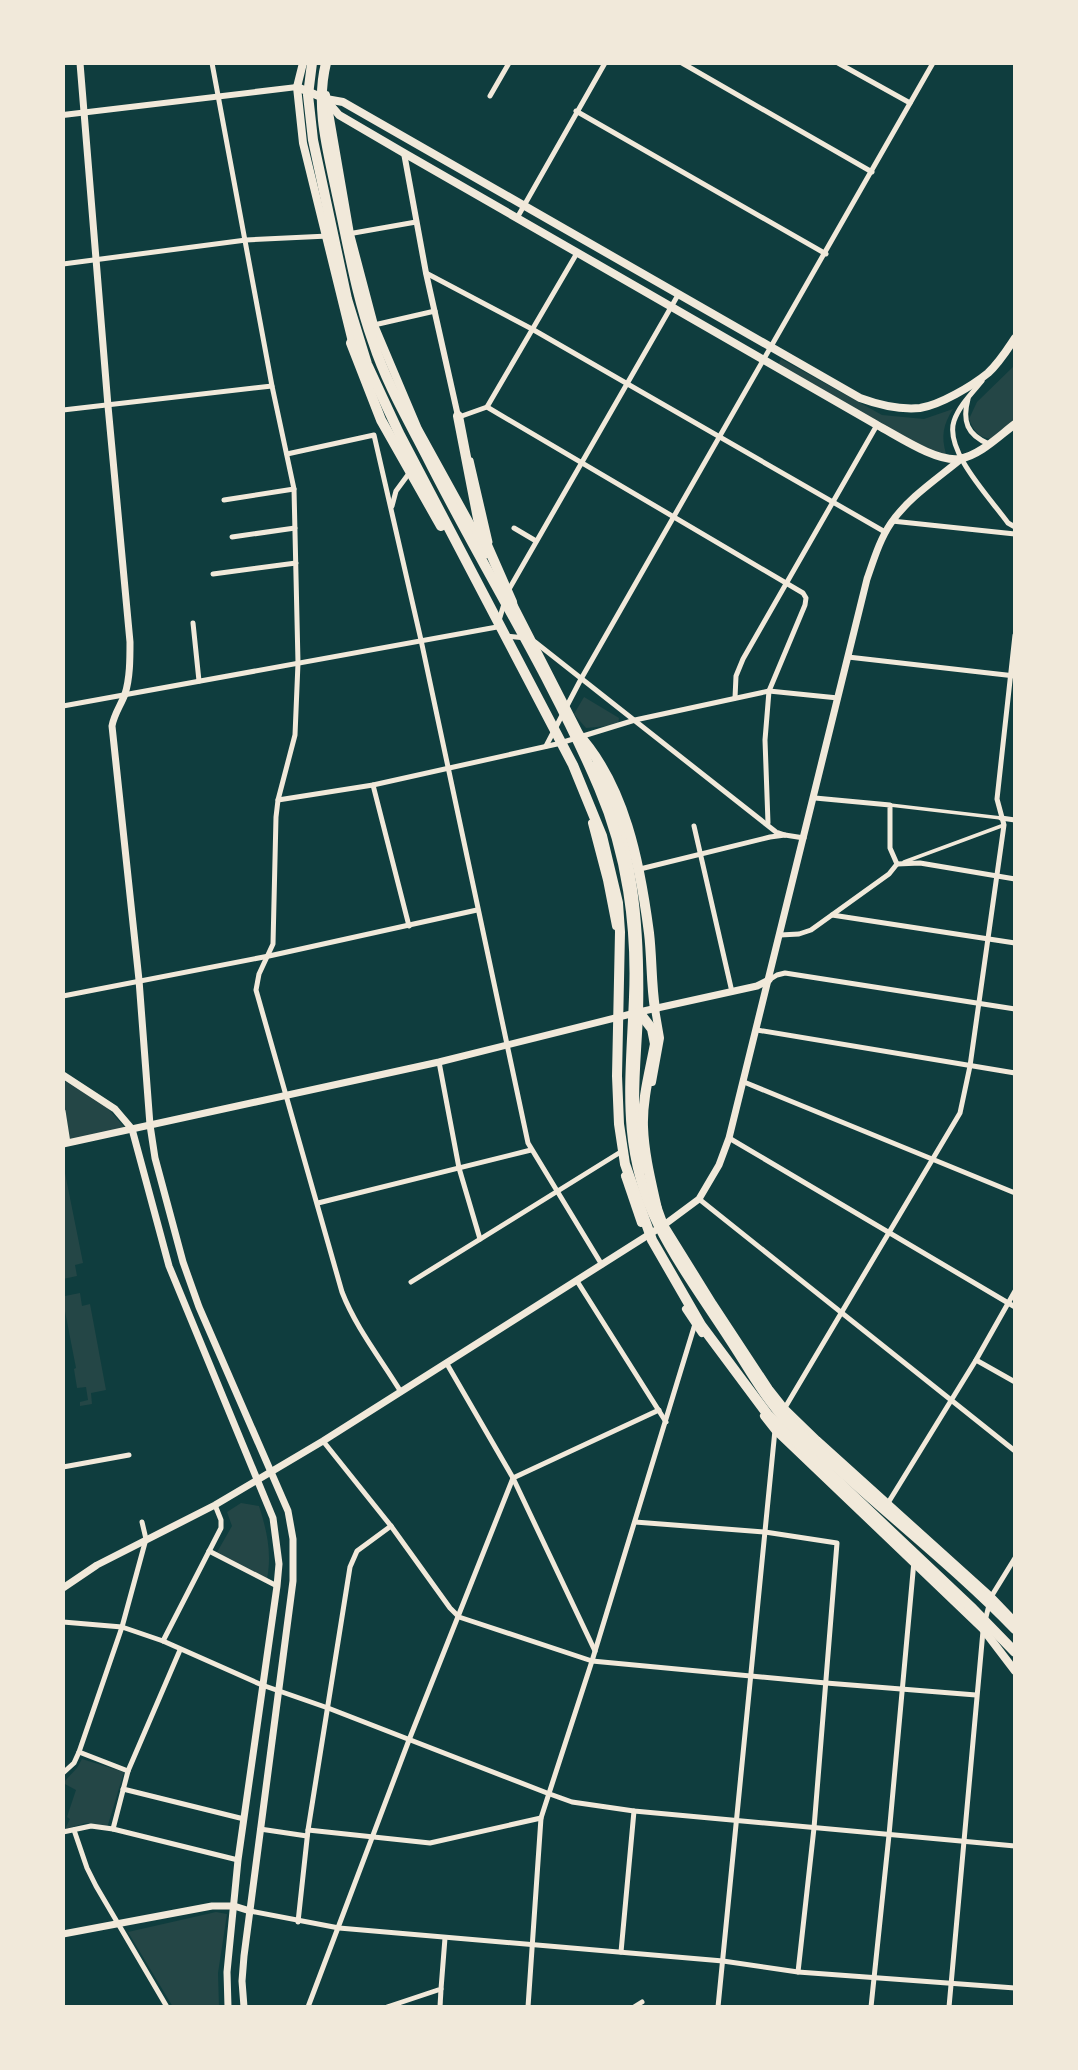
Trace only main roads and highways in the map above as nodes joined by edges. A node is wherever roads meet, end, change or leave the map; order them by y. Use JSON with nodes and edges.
{"nodes":[{"id":1,"x":80,"y":63,"type":"edge"},
{"id":2,"x":307,"y":63,"type":"edge"},
{"id":3,"x":328,"y":63,"type":"edge"},
{"id":4,"x":297,"y":87,"type":"junction"},
{"id":5,"x":326,"y":99,"type":"junction"},
{"id":6,"x":1015,"y":338,"type":"edge"},
{"id":7,"x":351,"y":343,"type":"junction"},
{"id":8,"x":458,"y":416,"type":"road end"},
{"id":9,"x":1015,"y":424,"type":"edge"},
{"id":10,"x":961,"y":459,"type":"junction"},
{"id":11,"x":478,"y":582,"type":"junction"},
{"id":12,"x":514,"y":620,"type":"junction"},
{"id":13,"x":569,"y":724,"type":"junction"},
{"id":14,"x":769,"y":981,"type":"junction"},
{"id":15,"x":654,"y":1009,"type":"junction"},
{"id":16,"x":639,"y":1012,"type":"junction"},
{"id":17,"x":615,"y":1018,"type":"junction"},
{"id":18,"x":63,"y":1075,"type":"edge"},
{"id":19,"x":150,"y":1125,"type":"junction"},
{"id":20,"x":132,"y":1129,"type":"junction"},
{"id":21,"x":66,"y":1144,"type":"edge"},
{"id":22,"x":640,"y":1154,"type":"junction"},
{"id":23,"x":656,"y":1228,"type":"junction"},
{"id":24,"x":272,"y":1471,"type":"junction"},
{"id":25,"x":259,"y":1479,"type":"junction"},
{"id":26,"x":63,"y":1588,"type":"edge"},
{"id":27,"x":974,"y":1609,"type":"junction"},
{"id":28,"x":1015,"y":1622,"type":"edge"},
{"id":29,"x":1015,"y":1629,"type":"edge"},
{"id":30,"x":1015,"y":1652,"type":"edge"},
{"id":31,"x":1015,"y":1659,"type":"edge"},
{"id":32,"x":1015,"y":1671,"type":"edge"},
{"id":33,"x":234,"y":1906,"type":"junction"},
{"id":34,"x":250,"y":1911,"type":"junction"},
{"id":35,"x":63,"y":1934,"type":"edge"},
{"id":36,"x":228,"y":2007,"type":"edge"},
{"id":37,"x":244,"y":2007,"type":"edge"}],
"edges":[{"from":1,"to":19,"type":"main road"},
{"from":2,"to":3,"type":"main road"},
{"from":2,"to":4,"type":"main road"},
{"from":2,"to":11,"type":"highway"},
{"from":3,"to":5,"type":"main road"},
{"from":3,"to":12,"type":"highway"},
{"from":4,"to":5,"type":"main road"},
{"from":4,"to":7,"type":"main road"},
{"from":5,"to":6,"type":"main road"},
{"from":5,"to":10,"type":"main road"},
{"from":5,"to":16,"type":"main road"},
{"from":7,"to":11,"type":"highway"},
{"from":7,"to":17,"type":"main road"},
{"from":8,"to":12,"type":"highway"},
{"from":9,"to":10,"type":"main road"},
{"from":10,"to":14,"type":"main road"},
{"from":11,"to":27,"type":"highway"},
{"from":12,"to":13,"type":"highway"},
{"from":13,"to":15,"type":"highway"},
{"from":13,"to":23,"type":"highway"},
{"from":14,"to":15,"type":"main road"},
{"from":14,"to":23,"type":"main road"},
{"from":15,"to":16,"type":"main road"},
{"from":15,"to":22,"type":"main road"},
{"from":16,"to":17,"type":"main road"},
{"from":16,"to":22,"type":"main road"},
{"from":16,"to":23,"type":"highway"},
{"from":17,"to":19,"type":"main road"},
{"from":17,"to":23,"type":"main road"},
{"from":18,"to":20,"type":"main road"},
{"from":19,"to":20,"type":"main road"},
{"from":19,"to":24,"type":"main road"},
{"from":20,"to":21,"type":"main road"},
{"from":20,"to":25,"type":"main road"},
{"from":22,"to":23,"type":"main road"},
{"from":23,"to":24,"type":"main road"},
{"from":23,"to":28,"type":"main road"},
{"from":23,"to":29,"type":"highway"},
{"from":23,"to":32,"type":"main road"},
{"from":24,"to":25,"type":"main road"},
{"from":24,"to":34,"type":"main road"},
{"from":25,"to":26,"type":"main road"},
{"from":25,"to":33,"type":"main road"},
{"from":27,"to":30,"type":"highway"},
{"from":27,"to":31,"type":"highway"},
{"from":33,"to":34,"type":"main road"},
{"from":33,"to":35,"type":"main road"},
{"from":33,"to":36,"type":"main road"},
{"from":34,"to":37,"type":"main road"}]}
